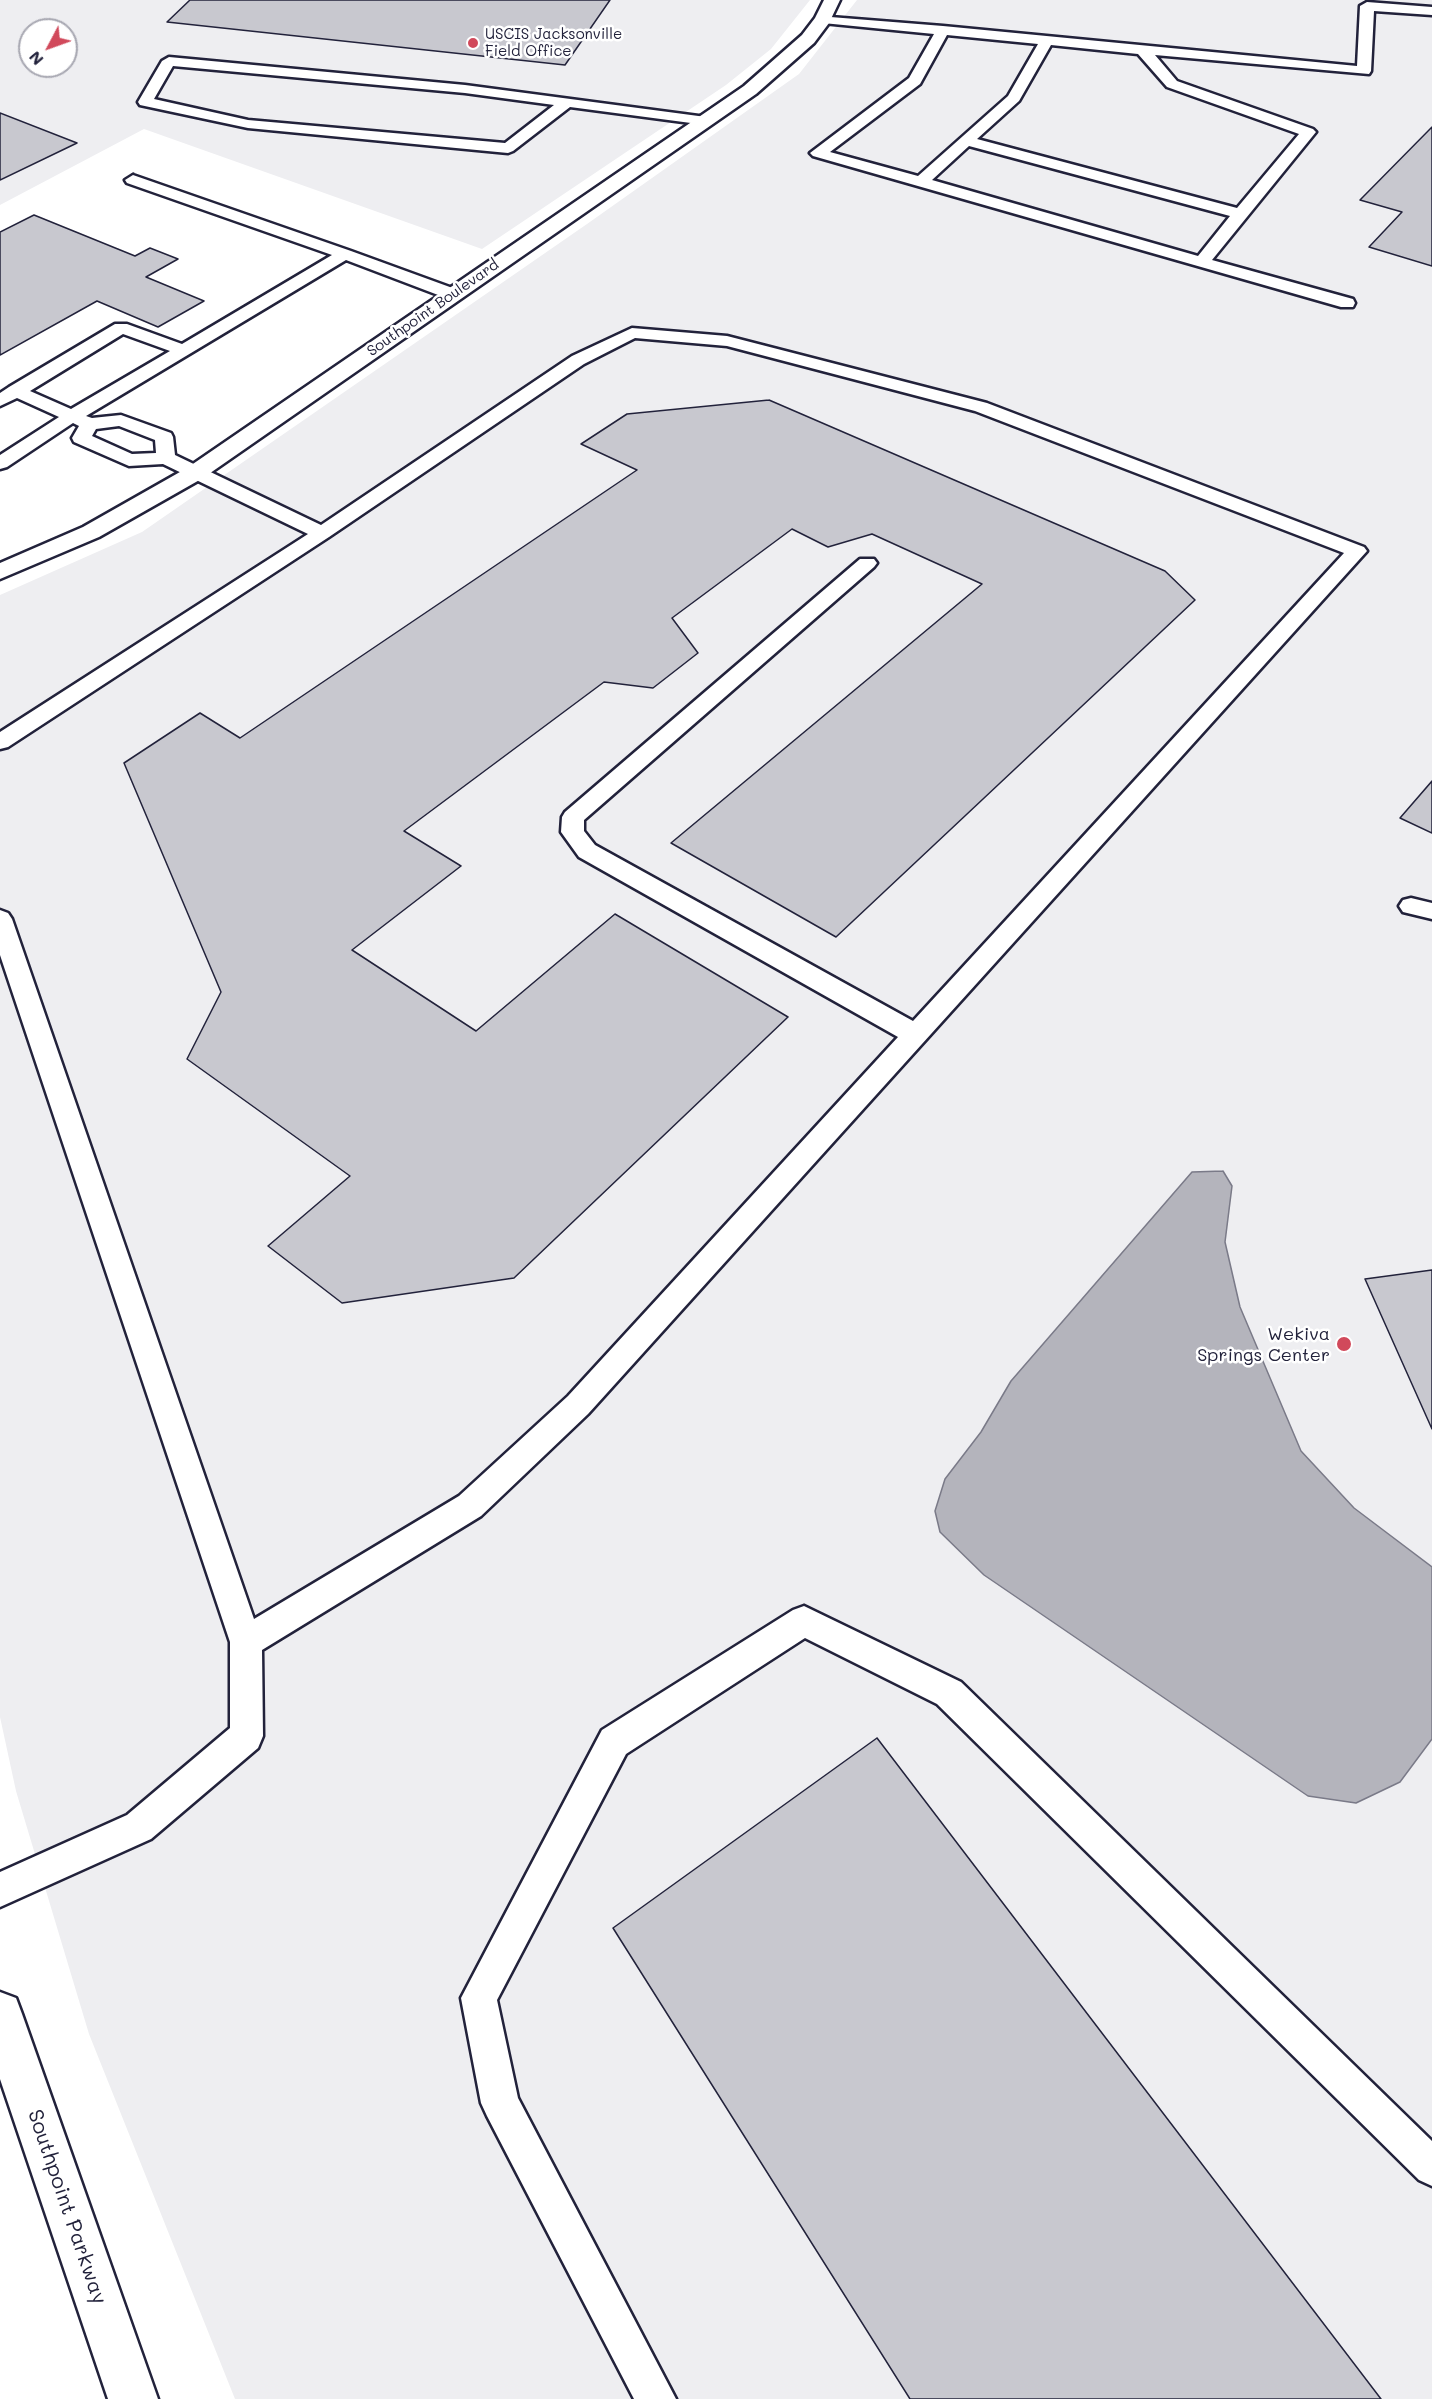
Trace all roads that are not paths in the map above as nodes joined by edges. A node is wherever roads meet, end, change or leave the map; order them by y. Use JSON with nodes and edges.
{"nodes":[{"id":1,"x":832,"y":0,"type":"edge"},
{"id":2,"x":1367,"y":3,"type":"edge"},
{"id":3,"x":1432,"y":11,"type":"edge"},
{"id":4,"x":823,"y":19,"type":"junction"},
{"id":5,"x":943,"y":30,"type":"junction"},
{"id":6,"x":1047,"y":40,"type":"junction"},
{"id":7,"x":1142,"y":49,"type":"junction"},
{"id":8,"x":567,"y":102,"type":"junction"},
{"id":9,"x":706,"y":121,"type":"junction"},
{"id":10,"x":967,"y":141,"type":"junction"},
{"id":11,"x":133,"y":180,"type":"dead end"},
{"id":12,"x":921,"y":182,"type":"junction"},
{"id":13,"x":1241,"y":214,"type":"junction"},
{"id":14,"x":345,"y":254,"type":"junction"},
{"id":15,"x":1202,"y":261,"type":"junction"},
{"id":16,"x":452,"y":294,"type":"junction"},
{"id":17,"x":1347,"y":303,"type":"dead end"},
{"id":18,"x":184,"y":350,"type":"junction"},
{"id":19,"x":8,"y":396,"type":"edge"},
{"id":20,"x":72,"y":417,"type":"junction"},
{"id":21,"x":90,"y":424,"type":"junction"},
{"id":22,"x":166,"y":458,"type":"junction"},
{"id":23,"x":0,"y":463,"type":"edge"},
{"id":24,"x":195,"y":473,"type":"junction"},
{"id":25,"x":322,"y":533,"type":"junction"},
{"id":26,"x":867,"y":563,"type":"dead end"},
{"id":27,"x":0,"y":572,"type":"edge"},
{"id":28,"x":0,"y":742,"type":"edge"},
{"id":29,"x":0,"y":919,"type":"edge"},
{"id":30,"x":916,"y":1035,"type":"junction"},
{"id":31,"x":246,"y":1642,"type":"junction"},
{"id":32,"x":0,"y":1890,"type":"edge"},
{"id":33,"x":0,"y":2014,"type":"edge"},
{"id":34,"x":1432,"y":2167,"type":"edge"},
{"id":35,"x":133,"y":2399,"type":"edge"},
{"id":36,"x":656,"y":2399,"type":"edge"}],
"edges":[{"from":1,"to":4,"type":"street","name":"Southpoint Boulevard"},
{"from":2,"to":3,"type":"lane"},
{"from":2,"to":7,"type":"lane"},
{"from":4,"to":5,"type":"lane"},
{"from":4,"to":9,"type":"street","name":"Southpoint Boulevard"},
{"from":5,"to":6,"type":"lane"},
{"from":5,"to":12,"type":"lane"},
{"from":6,"to":7,"type":"lane"},
{"from":6,"to":10,"type":"lane"},
{"from":7,"to":13,"type":"lane"},
{"from":8,"to":8,"type":"lane"},
{"from":8,"to":9,"type":"lane"},
{"from":9,"to":16,"type":"street","name":"Southpoint Boulevard"},
{"from":10,"to":12,"type":"lane"},
{"from":10,"to":13,"type":"lane"},
{"from":11,"to":14,"type":"lane"},
{"from":12,"to":15,"type":"lane"},
{"from":13,"to":15,"type":"lane"},
{"from":14,"to":16,"type":"lane"},
{"from":14,"to":18,"type":"lane"},
{"from":15,"to":17,"type":"lane"},
{"from":16,"to":24,"type":"street","name":"Southpoint Boulevard"},
{"from":18,"to":19,"type":"lane"},
{"from":18,"to":20,"type":"lane"},
{"from":19,"to":20,"type":"lane"},
{"from":20,"to":21,"type":"lane"},
{"from":20,"to":23,"type":"lane"},
{"from":21,"to":22,"type":"lane"},
{"from":21,"to":22,"type":"lane"},
{"from":22,"to":24,"type":"lane"},
{"from":24,"to":25,"type":"lane"},
{"from":24,"to":27,"type":"street","name":"Southpoint Boulevard"},
{"from":25,"to":28,"type":"lane"},
{"from":25,"to":30,"type":"lane"},
{"from":26,"to":30,"type":"lane"},
{"from":29,"to":31,"type":"lane"},
{"from":30,"to":31,"type":"lane"},
{"from":31,"to":32,"type":"lane"},
{"from":33,"to":35,"type":"street","name":"Southpoint Parkway"},
{"from":34,"to":36,"type":"lane"}]}
